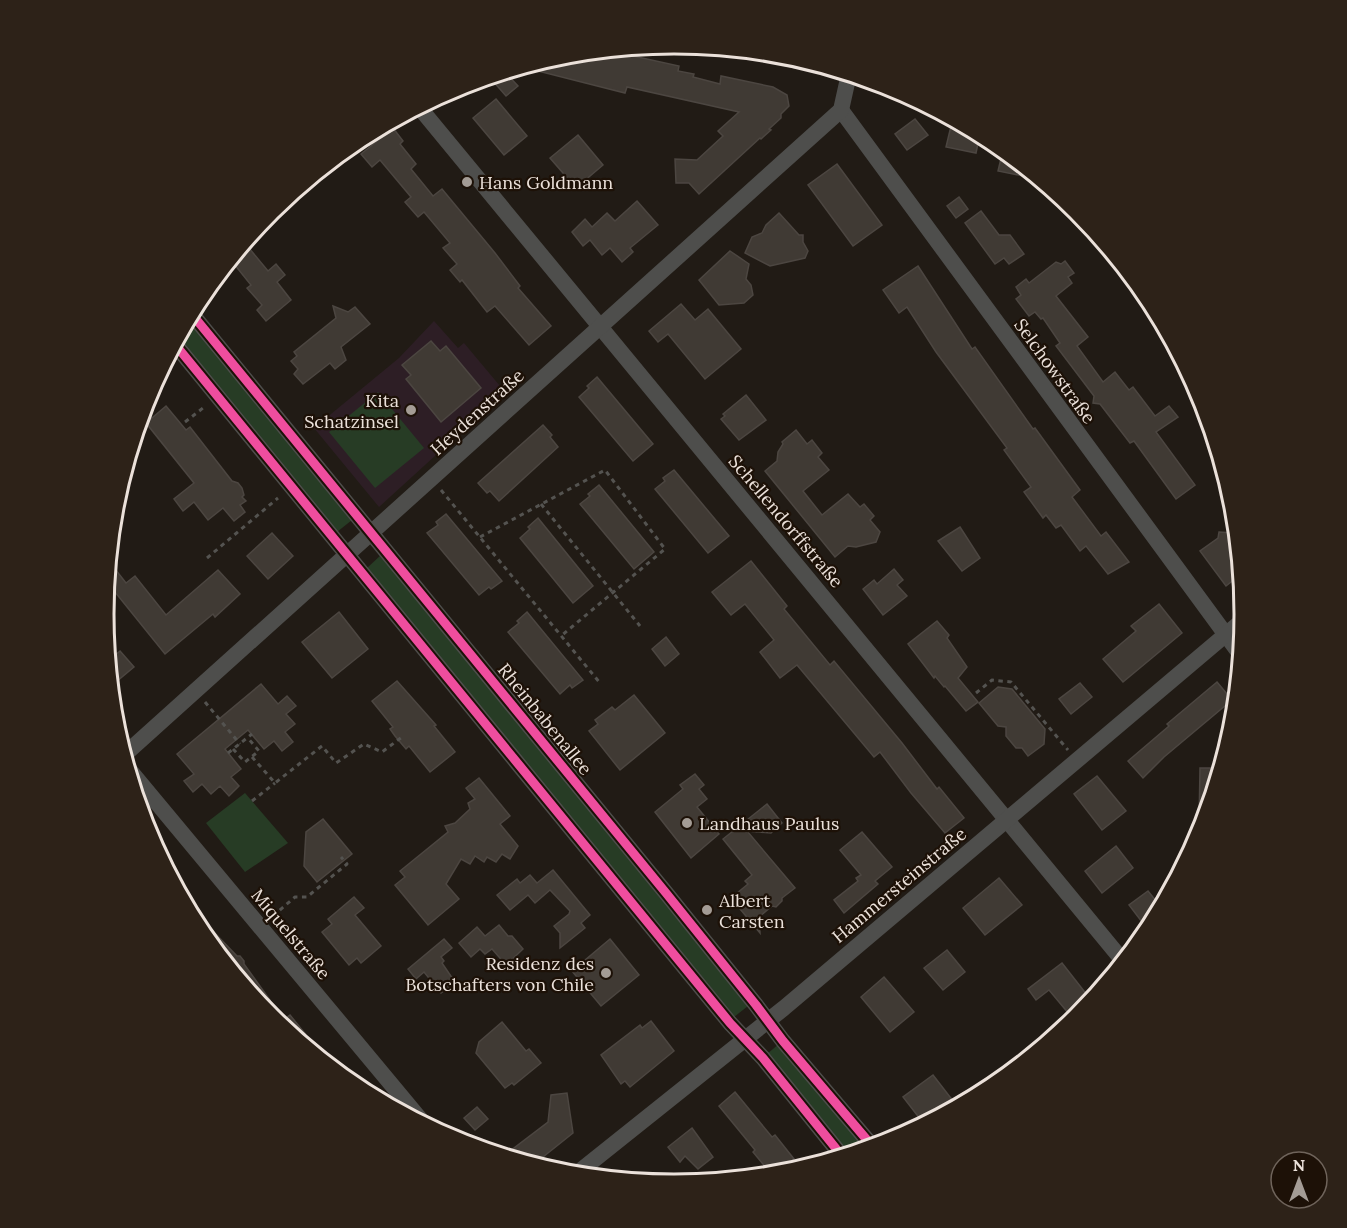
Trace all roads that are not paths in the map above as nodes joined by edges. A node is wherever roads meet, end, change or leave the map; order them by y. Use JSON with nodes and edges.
{"nodes":[{"id":1,"x":847,"y":82,"type":"edge"},
{"id":2,"x":841,"y":110,"type":"junction"},
{"id":3,"x":424,"y":113,"type":"edge"},
{"id":4,"x":197,"y":321,"type":"edge"},
{"id":5,"x":600,"y":327,"type":"junction"},
{"id":6,"x":180,"y":351,"type":"edge"},
{"id":7,"x":371,"y":533,"type":"junction"},
{"id":8,"x":347,"y":555,"type":"junction"},
{"id":9,"x":1233,"y":628,"type":"edge"},
{"id":10,"x":1224,"y":635,"type":"junction"},
{"id":11,"x":1232,"y":645,"type":"edge"},
{"id":12,"x":131,"y":749,"type":"edge"},
{"id":13,"x":140,"y":784,"type":"edge"},
{"id":14,"x":1007,"y":820,"type":"junction"},
{"id":15,"x":1118,"y":954,"type":"edge"},
{"id":16,"x":768,"y":1021,"type":"junction"},
{"id":17,"x":746,"y":1039,"type":"junction"},
{"id":18,"x":413,"y":1109,"type":"edge"},
{"id":19,"x":866,"y":1139,"type":"edge"},
{"id":20,"x":837,"y":1149,"type":"edge"},
{"id":21,"x":586,"y":1167,"type":"edge"}],
"edges":[{"from":1,"to":2,"type":"street"},
{"from":2,"to":5,"type":"street","name":"Heydenstraße"},
{"from":2,"to":10,"type":"street","name":"Selchowstraße"},
{"from":3,"to":5,"type":"street","name":"Schellendorffstraße"},
{"from":4,"to":7,"type":"street","name":"Rheinbabenallee"},
{"from":5,"to":7,"type":"street","name":"Heydenstraße"},
{"from":5,"to":14,"type":"street","name":"Schellendorffstraße"},
{"from":6,"to":8,"type":"street"},
{"from":7,"to":8,"type":"street","name":"Heydenstraße"},
{"from":7,"to":16,"type":"street","name":"Rheinbabenallee"},
{"from":8,"to":12,"type":"street","name":"Heydenstraße"},
{"from":8,"to":17,"type":"street"},
{"from":9,"to":10,"type":"street","name":"Hammersteinstraße"},
{"from":10,"to":11,"type":"street","name":"Selchowstraße"},
{"from":10,"to":14,"type":"street","name":"Hammersteinstraße"},
{"from":13,"to":18,"type":"street","name":"Miquelstraße"},
{"from":14,"to":15,"type":"street","name":"Schellendorffstraße"},
{"from":14,"to":16,"type":"street","name":"Hammersteinstraße"},
{"from":16,"to":17,"type":"street","name":"Hammersteinstraße"},
{"from":16,"to":19,"type":"street","name":"Rheinbabenallee"},
{"from":17,"to":20,"type":"street"},
{"from":17,"to":21,"type":"street","name":"Hammersteinstraße"}]}
